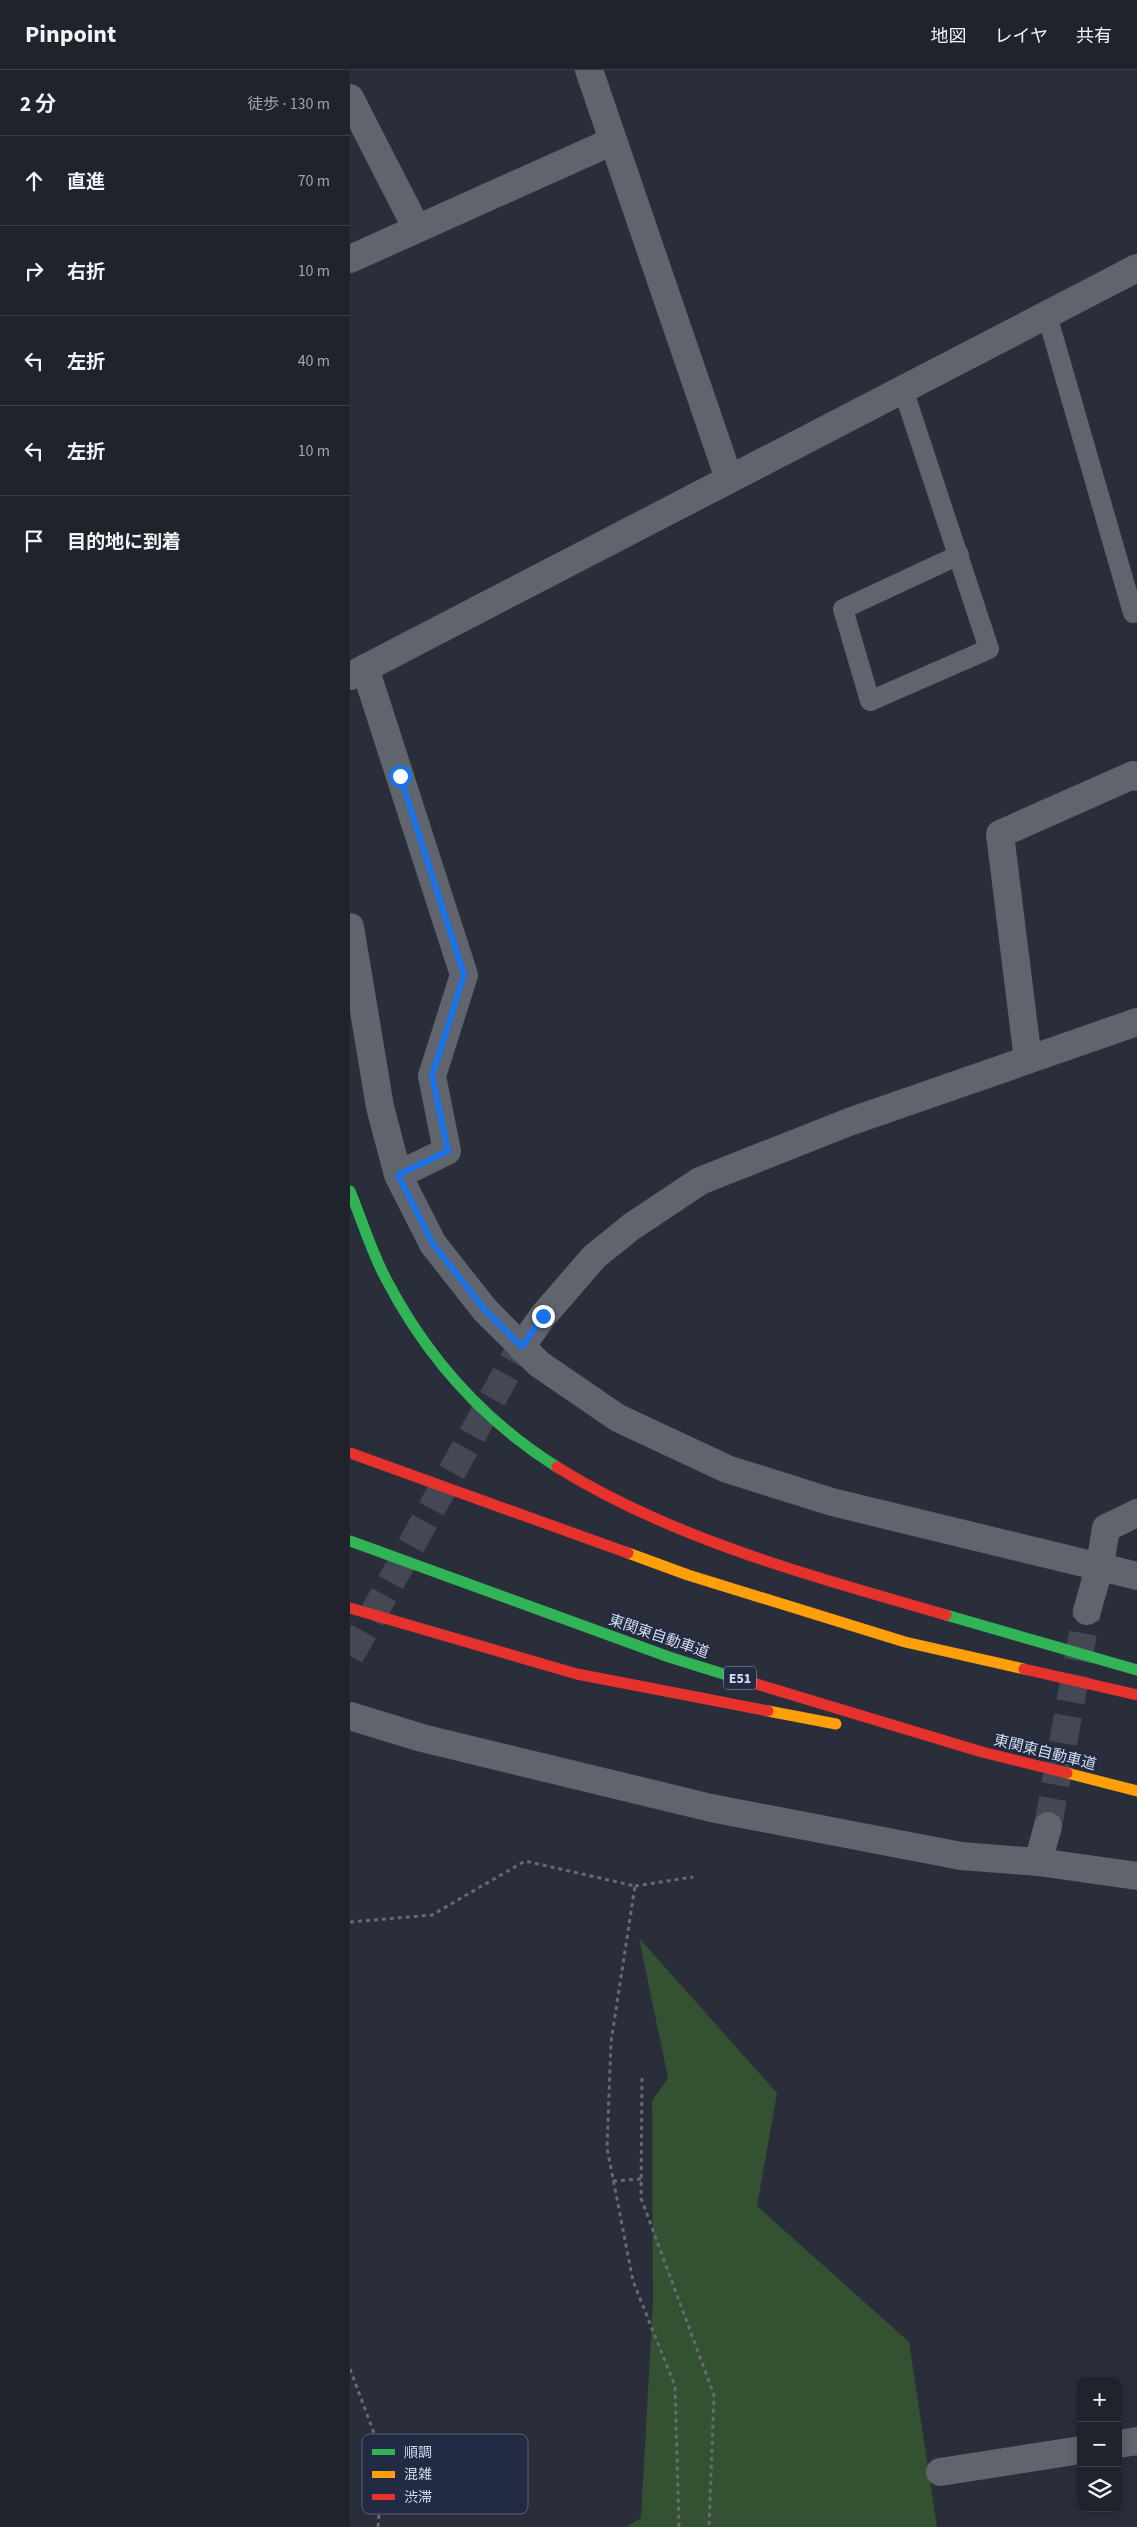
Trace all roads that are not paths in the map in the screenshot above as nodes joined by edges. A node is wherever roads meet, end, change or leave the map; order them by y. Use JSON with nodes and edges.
{"nodes":[{"id":1,"x":589,"y":70,"type":"edge"},
{"id":2,"x":350,"y":98,"type":"edge"},
{"id":3,"x":613,"y":140,"type":"junction"},
{"id":4,"x":417,"y":229,"type":"junction"},
{"id":5,"x":350,"y":259,"type":"edge"},
{"id":6,"x":1137,"y":268,"type":"edge"},
{"id":7,"x":1047,"y":315,"type":"junction"},
{"id":8,"x":903,"y":389,"type":"junction"},
{"id":9,"x":729,"y":479,"type":"junction"},
{"id":10,"x":959,"y":555,"type":"junction"},
{"id":11,"x":1133,"y":613,"type":"dead end"},
{"id":12,"x":358,"y":672,"type":"edge"},
{"id":13,"x":1137,"y":778,"type":"edge"},
{"id":14,"x":350,"y":927,"type":"edge"},
{"id":15,"x":1137,"y":1022,"type":"edge"},
{"id":16,"x":1028,"y":1060,"type":"junction"},
{"id":17,"x":398,"y":1175,"type":"junction"},
{"id":18,"x":350,"y":1191,"type":"edge"},
{"id":19,"x":522,"y":1347,"type":"junction"},
{"id":20,"x":350,"y":1453,"type":"edge"},
{"id":21,"x":1137,"y":1513,"type":"edge"},
{"id":22,"x":350,"y":1541,"type":"edge"},
{"id":23,"x":1100,"y":1565,"type":"junction"},
{"id":24,"x":1137,"y":1576,"type":"edge"},
{"id":25,"x":350,"y":1608,"type":"edge"},
{"id":26,"x":1087,"y":1611,"type":"tunnel mouth"},
{"id":27,"x":1137,"y":1670,"type":"edge"},
{"id":28,"x":1137,"y":1695,"type":"edge"},
{"id":29,"x":350,"y":1716,"type":"edge"},
{"id":30,"x":847,"y":1726,"type":"dead end"},
{"id":31,"x":866,"y":1730,"type":"dead end"},
{"id":32,"x":982,"y":1752,"type":"junction"},
{"id":33,"x":1137,"y":1791,"type":"edge"},
{"id":34,"x":1048,"y":1826,"type":"tunnel mouth"},
{"id":35,"x":1038,"y":1862,"type":"junction"},
{"id":36,"x":1137,"y":1876,"type":"edge"},
{"id":37,"x":1137,"y":2441,"type":"edge"},
{"id":38,"x":1122,"y":2443,"type":"edge"},
{"id":39,"x":1077,"y":2451,"type":"edge"},
{"id":40,"x":940,"y":2472,"type":"dead end"}],
"edges":[{"from":1,"to":3,"type":"street"},
{"from":2,"to":4,"type":"street"},
{"from":3,"to":4,"type":"street"},
{"from":3,"to":9,"type":"street"},
{"from":4,"to":5,"type":"street"},
{"from":6,"to":7,"type":"street"},
{"from":7,"to":8,"type":"street"},
{"from":7,"to":11,"type":"lane"},
{"from":8,"to":9,"type":"street"},
{"from":8,"to":10,"type":"lane"},
{"from":9,"to":12,"type":"street"},
{"from":10,"to":10,"type":"lane"},
{"from":12,"to":17,"type":"street"},
{"from":13,"to":16,"type":"street"},
{"from":14,"to":17,"type":"street"},
{"from":15,"to":16,"type":"street"},
{"from":16,"to":19,"type":"street"},
{"from":17,"to":19,"type":"street"},
{"from":18,"to":27,"type":"highway"},
{"from":19,"to":23,"type":"street"},
{"from":20,"to":28,"type":"highway"},
{"from":21,"to":23,"type":"street"},
{"from":22,"to":32,"type":"highway","name":"東関東自動車道","number":"E51"},
{"from":23,"to":24,"type":"street"},
{"from":23,"to":26,"type":"street"},
{"from":25,"to":30,"type":"highway"},
{"from":29,"to":35,"type":"street"},
{"from":31,"to":32,"type":"highway"},
{"from":32,"to":33,"type":"highway","name":"東関東自動車道","number":"E51"},
{"from":34,"to":35,"type":"street"},
{"from":35,"to":36,"type":"street"},
{"from":37,"to":38,"type":"street"},
{"from":39,"to":40,"type":"street"}]}
